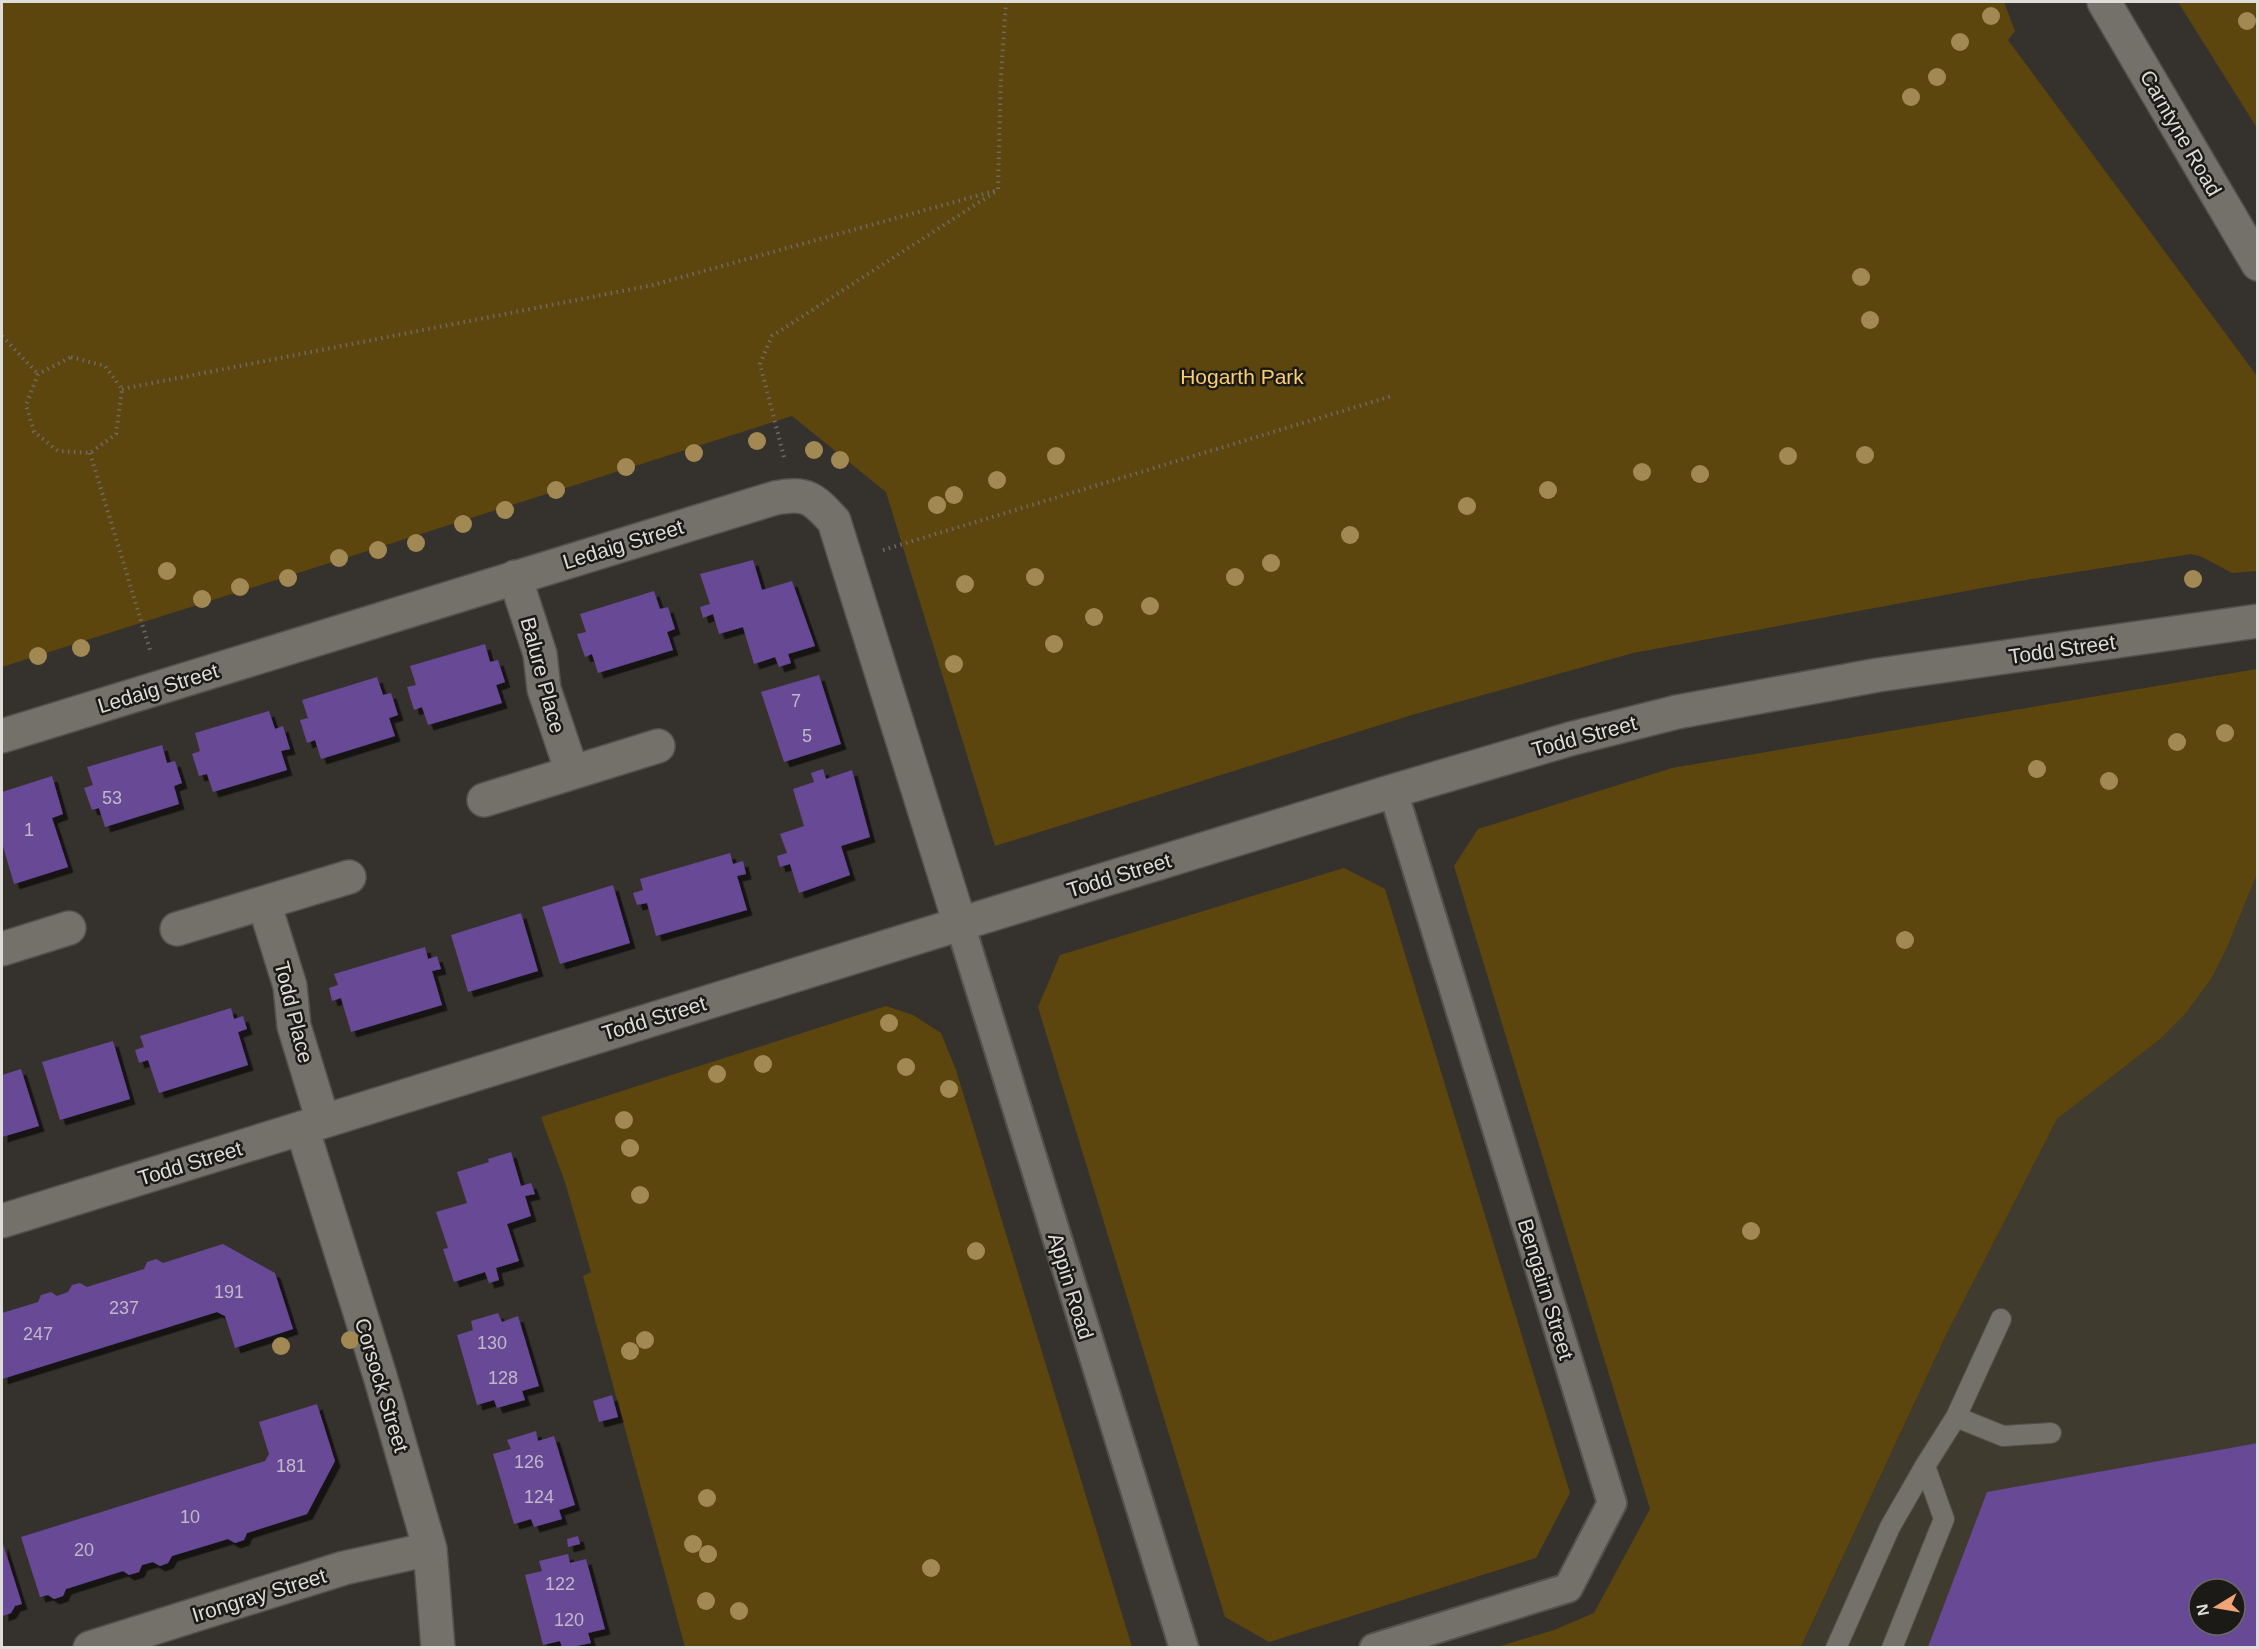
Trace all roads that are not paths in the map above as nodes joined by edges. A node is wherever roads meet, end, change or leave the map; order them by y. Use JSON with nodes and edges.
{"nodes":[{"id":1,"x":2104,"y":2,"type":"edge"},
{"id":2,"x":2258,"y":264,"type":"edge"},
{"id":3,"x":515,"y":577,"type":"junction"},
{"id":4,"x":2258,"y":621,"type":"edge"},
{"id":5,"x":2,"y":736,"type":"edge"},
{"id":6,"x":658,"y":746,"type":"dead end"},
{"id":7,"x":572,"y":772,"type":"junction"},
{"id":8,"x":1393,"y":791,"type":"junction"},
{"id":9,"x":484,"y":800,"type":"dead end"},
{"id":10,"x":349,"y":877,"type":"dead end"},
{"id":11,"x":264,"y":903,"type":"junction"},
{"id":12,"x":960,"y":924,"type":"junction"},
{"id":13,"x":69,"y":928,"type":"dead end"},
{"id":14,"x":177,"y":929,"type":"dead end"},
{"id":15,"x":2,"y":949,"type":"edge"},
{"id":16,"x":313,"y":1125,"type":"junction"},
{"id":17,"x":2,"y":1221,"type":"edge"},
{"id":18,"x":2001,"y":1319,"type":"dead end"},
{"id":19,"x":1956,"y":1417,"type":"junction"},
{"id":20,"x":2051,"y":1432,"type":"dead end"},
{"id":21,"x":1925,"y":1466,"type":"junction"},
{"id":22,"x":430,"y":1549,"type":"junction"},
{"id":23,"x":90,"y":1647,"type":"edge"},
{"id":24,"x":438,"y":1647,"type":"edge"},
{"id":25,"x":1184,"y":1647,"type":"edge"},
{"id":26,"x":1374,"y":1647,"type":"edge"},
{"id":27,"x":1836,"y":1647,"type":"edge"},
{"id":28,"x":1892,"y":1647,"type":"edge"}],
"edges":[{"from":1,"to":2,"type":"street","name":"Carntyne Road"},
{"from":3,"to":5,"type":"street","name":"Ledaig Street"},
{"from":3,"to":7,"type":"street","name":"Balure Place"},
{"from":3,"to":12,"type":"street","name":"Ledaig Street"},
{"from":4,"to":8,"type":"street","name":"Todd Street"},
{"from":6,"to":7,"type":"street"},
{"from":7,"to":9,"type":"street"},
{"from":8,"to":12,"type":"street","name":"Todd Street"},
{"from":8,"to":26,"type":"street","name":"Bengairn Street"},
{"from":10,"to":11,"type":"street"},
{"from":11,"to":14,"type":"street"},
{"from":11,"to":16,"type":"street","name":"Todd Place"},
{"from":12,"to":16,"type":"street","name":"Todd Street"},
{"from":12,"to":25,"type":"street","name":"Appin Road"},
{"from":13,"to":15,"type":"street"},
{"from":16,"to":17,"type":"street","name":"Todd Street"},
{"from":16,"to":22,"type":"street","name":"Corsock Street"},
{"from":18,"to":19,"type":"lane"},
{"from":19,"to":20,"type":"lane"},
{"from":19,"to":21,"type":"lane"},
{"from":21,"to":27,"type":"lane"},
{"from":21,"to":28,"type":"lane"},
{"from":22,"to":23,"type":"street","name":"Irongray Street"},
{"from":22,"to":24,"type":"street","name":"Corsock Street"}]}
